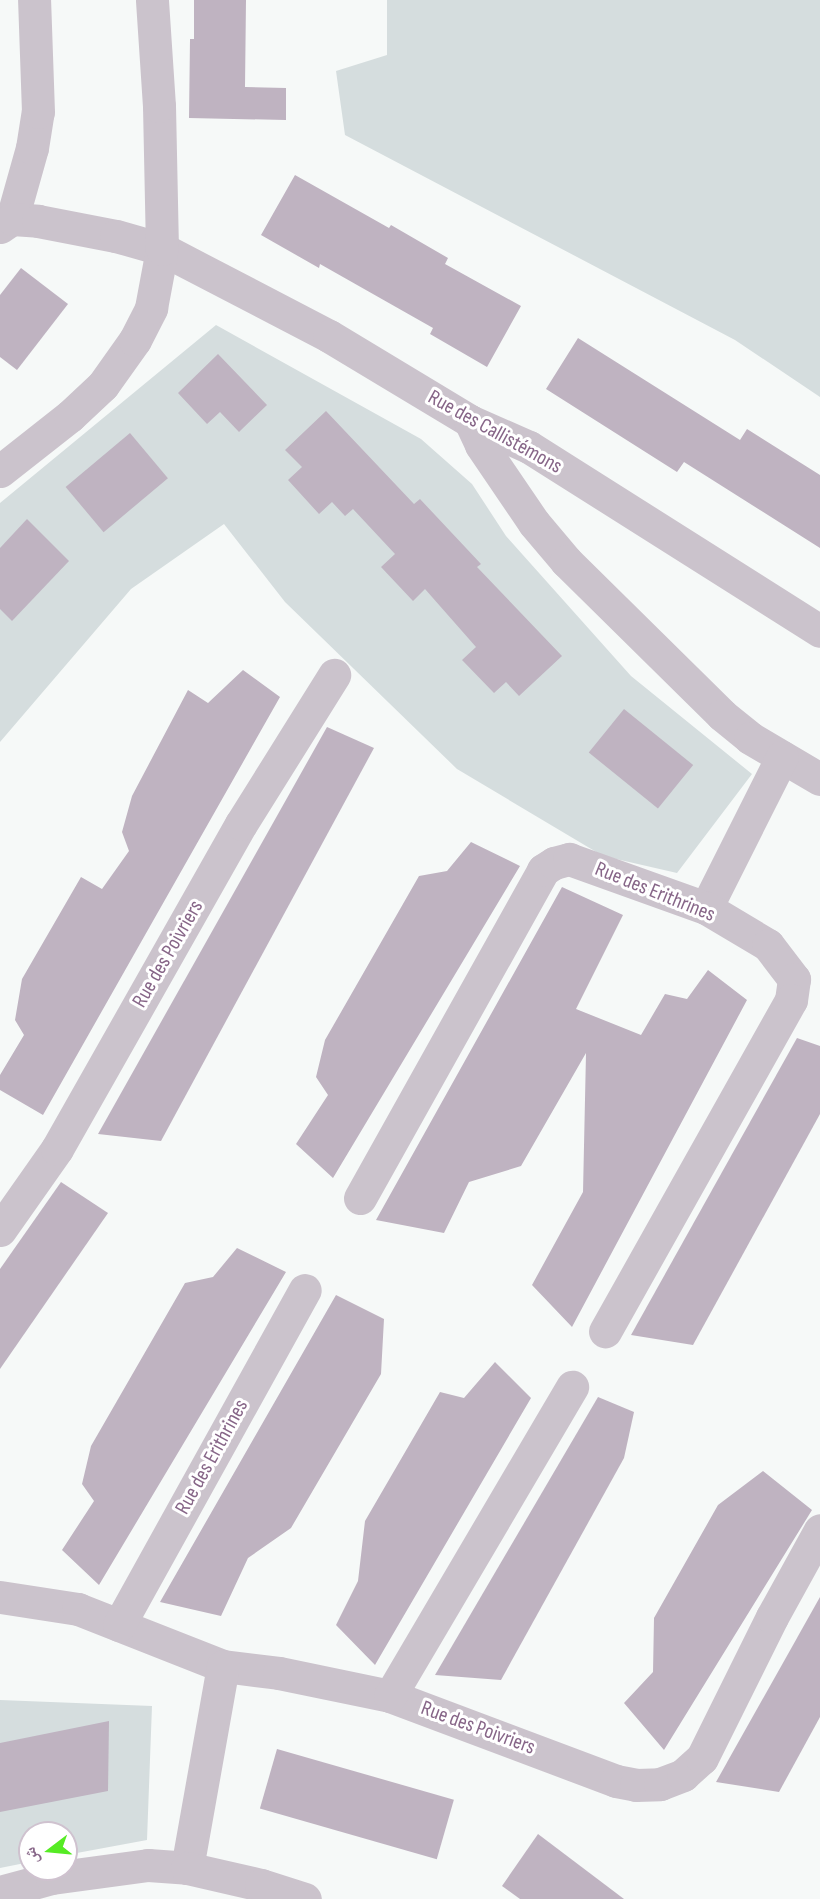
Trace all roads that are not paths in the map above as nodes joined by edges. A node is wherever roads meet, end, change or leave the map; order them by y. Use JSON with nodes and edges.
{"nodes":[{"id":1,"x":34,"y":0,"type":"edge"},
{"id":2,"x":152,"y":0,"type":"edge"},
{"id":3,"x":6,"y":223,"type":"edge"},
{"id":4,"x":162,"y":249,"type":"junction"},
{"id":5,"x":470,"y":421,"type":"junction"},
{"id":6,"x":0,"y":471,"type":"edge"},
{"id":7,"x":820,"y":631,"type":"edge"},
{"id":8,"x":334,"y":675,"type":"dead end"},
{"id":9,"x":782,"y":757,"type":"junction"},
{"id":10,"x":820,"y":779,"type":"edge"},
{"id":11,"x":706,"y":909,"type":"junction"},
{"id":12,"x":360,"y":1198,"type":"dead end"},
{"id":13,"x":0,"y":1230,"type":"edge"},
{"id":14,"x":305,"y":1290,"type":"dead end"},
{"id":15,"x":604,"y":1331,"type":"dead end"},
{"id":16,"x":572,"y":1387,"type":"dead end"},
{"id":17,"x":820,"y":1530,"type":"edge"},
{"id":18,"x":0,"y":1597,"type":"edge"},
{"id":19,"x":119,"y":1625,"type":"junction"},
{"id":20,"x":223,"y":1666,"type":"junction"},
{"id":21,"x":390,"y":1696,"type":"junction"},
{"id":22,"x":187,"y":1868,"type":"junction"},
{"id":23,"x":0,"y":1892,"type":"edge"},
{"id":24,"x":305,"y":1899,"type":"edge"}],
"edges":[{"from":1,"to":3,"type":"street","name":"Rue des Callistémons"},
{"from":2,"to":4,"type":"street"},
{"from":3,"to":4,"type":"street","name":"Rue des Callistémons"},
{"from":4,"to":5,"type":"street","name":"Rue des Callistémons"},
{"from":4,"to":6,"type":"street"},
{"from":5,"to":7,"type":"street","name":"Rue des Callistémons"},
{"from":5,"to":9,"type":"street"},
{"from":8,"to":13,"type":"street","name":"Rue des Poivriers"},
{"from":9,"to":10,"type":"street"},
{"from":9,"to":11,"type":"street"},
{"from":11,"to":12,"type":"street","name":"Rue des Erithrines"},
{"from":11,"to":15,"type":"street","name":"Rue des Erithrines"},
{"from":14,"to":19,"type":"street","name":"Rue des Erithrines"},
{"from":16,"to":21,"type":"street"},
{"from":17,"to":21,"type":"street","name":"Rue des Poivriers"},
{"from":18,"to":19,"type":"street","name":"Rue des Poivriers"},
{"from":19,"to":20,"type":"street","name":"Rue des Poivriers"},
{"from":20,"to":21,"type":"street","name":"Rue des Poivriers"},
{"from":20,"to":22,"type":"street"},
{"from":22,"to":23,"type":"street"},
{"from":22,"to":24,"type":"street"}]}
